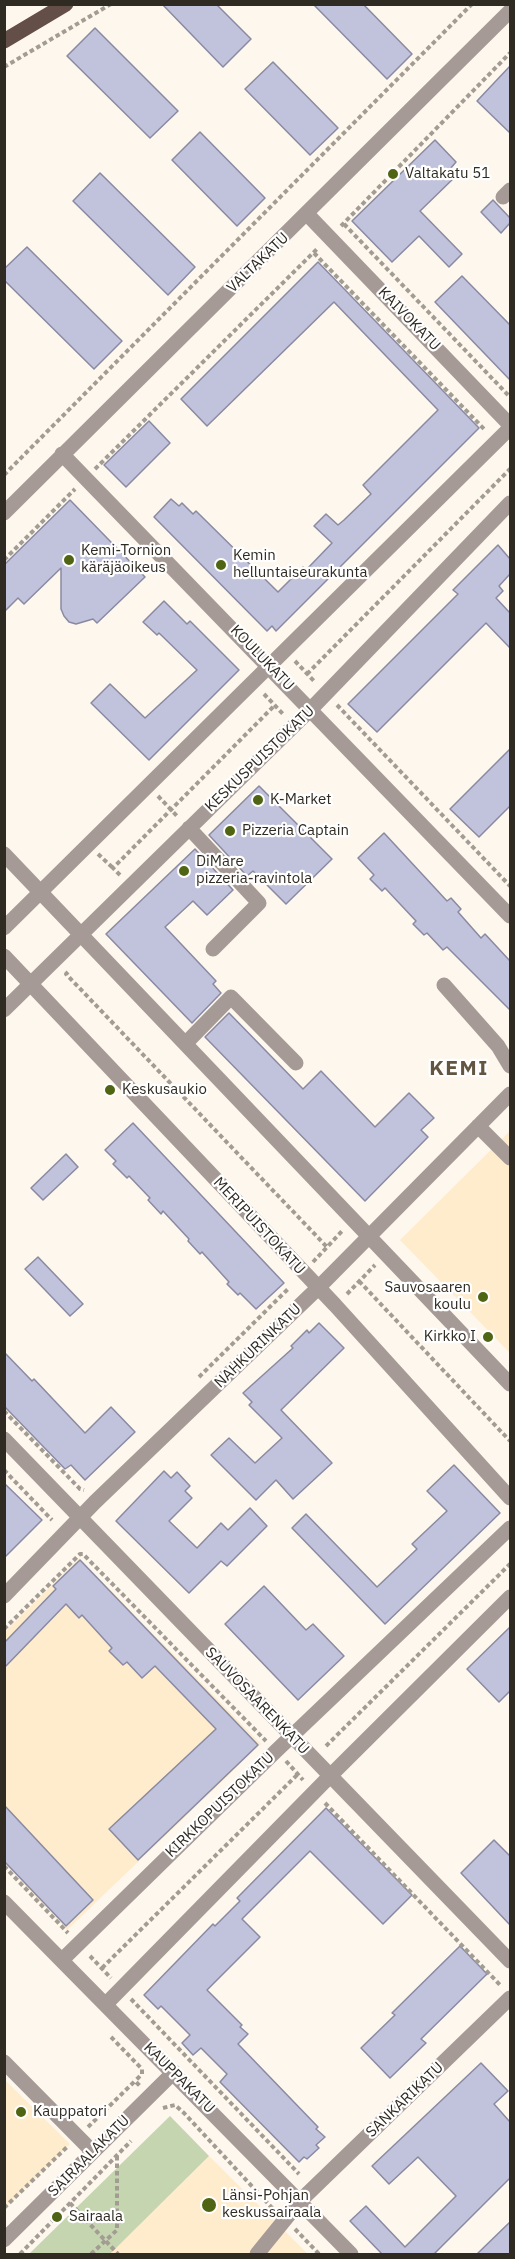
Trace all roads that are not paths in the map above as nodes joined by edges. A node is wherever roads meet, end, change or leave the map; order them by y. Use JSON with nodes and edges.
{"nodes":[{"id":1,"x":66,"y":4,"type":"edge"},
{"id":2,"x":510,"y":11,"type":"edge"},
{"id":3,"x":4,"y":41,"type":"edge"},
{"id":4,"x":307,"y":214,"type":"junction"},
{"id":5,"x":510,"y":427,"type":"edge"},
{"id":6,"x":62,"y":454,"type":"junction"},
{"id":7,"x":510,"y":503,"type":"edge"},
{"id":8,"x":4,"y":513,"type":"edge"},
{"id":9,"x":269,"y":665,"type":"junction"},
{"id":10,"x":311,"y":709,"type":"junction"},
{"id":11,"x":189,"y":828,"type":"junction"},
{"id":12,"x":4,"y":854,"type":"edge"},
{"id":13,"x":40,"y":891,"type":"junction"},
{"id":14,"x":510,"y":916,"type":"edge"},
{"id":15,"x":4,"y":928,"type":"edge"},
{"id":16,"x":82,"y":933,"type":"junction"},
{"id":17,"x":213,"y":949,"type":"dead end"},
{"id":18,"x":4,"y":956,"type":"edge"},
{"id":19,"x":32,"y":984,"type":"junction"},
{"id":20,"x":444,"y":985,"type":"dead end"},
{"id":21,"x":4,"y":1010,"type":"edge"},
{"id":22,"x":186,"y":1043,"type":"junction"},
{"id":23,"x":296,"y":1063,"type":"dead end"},
{"id":24,"x":510,"y":1066,"type":"edge"},
{"id":25,"x":510,"y":1094,"type":"edge"},
{"id":26,"x":478,"y":1126,"type":"junction"},
{"id":27,"x":510,"y":1158,"type":"edge"},
{"id":28,"x":369,"y":1235,"type":"junction"},
{"id":29,"x":318,"y":1288,"type":"junction"},
{"id":30,"x":510,"y":1384,"type":"edge"},
{"id":31,"x":4,"y":1439,"type":"edge"},
{"id":32,"x":510,"y":1498,"type":"edge"},
{"id":33,"x":81,"y":1518,"type":"junction"},
{"id":34,"x":510,"y":1528,"type":"edge"},
{"id":35,"x":4,"y":1596,"type":"edge"},
{"id":36,"x":510,"y":1597,"type":"edge"},
{"id":37,"x":291,"y":1736,"type":"junction"},
{"id":38,"x":330,"y":1776,"type":"junction"},
{"id":39,"x":4,"y":1902,"type":"edge"},
{"id":40,"x":62,"y":1960,"type":"junction"},
{"id":41,"x":510,"y":1961,"type":"edge"},
{"id":42,"x":510,"y":1998,"type":"edge"},
{"id":43,"x":106,"y":2004,"type":"junction"},
{"id":44,"x":4,"y":2061,"type":"edge"},
{"id":45,"x":174,"y":2073,"type":"junction"},
{"id":46,"x":93,"y":2152,"type":"junction"},
{"id":47,"x":300,"y":2201,"type":"junction"},
{"id":48,"x":4,"y":2240,"type":"edge"},
{"id":49,"x":257,"y":2254,"type":"edge"},
{"id":50,"x":351,"y":2254,"type":"edge"}],
"edges":[{"from":1,"to":3,"type":"main road"},
{"from":2,"to":4,"type":"street","name":"VALTAKATU"},
{"from":4,"to":5,"type":"street","name":"KAIVOKATU"},
{"from":4,"to":6,"type":"street","name":"VALTAKATU"},
{"from":5,"to":9,"type":"street"},
{"from":6,"to":8,"type":"street","name":"VALTAKATU"},
{"from":6,"to":9,"type":"street","name":"KOULUKATU"},
{"from":7,"to":10,"type":"street","name":"KESKUSPUISTOKATU"},
{"from":9,"to":10,"type":"street","name":"KOULUKATU"},
{"from":9,"to":13,"type":"street"},
{"from":10,"to":11,"type":"street","name":"KESKUSPUISTOKATU"},
{"from":10,"to":14,"type":"street","name":"KOULUKATU"},
{"from":11,"to":16,"type":"street","name":"KESKUSPUISTOKATU"},
{"from":11,"to":17,"type":"street"},
{"from":12,"to":13,"type":"street"},
{"from":13,"to":15,"type":"street"},
{"from":13,"to":16,"type":"street"},
{"from":16,"to":19,"type":"street","name":"KESKUSPUISTOKATU"},
{"from":16,"to":22,"type":"street"},
{"from":18,"to":19,"type":"street","name":"MERIPUISTOKATU"},
{"from":19,"to":21,"type":"street","name":"KESKUSPUISTOKATU"},
{"from":19,"to":29,"type":"street","name":"MERIPUISTOKATU"},
{"from":20,"to":24,"type":"street"},
{"from":22,"to":23,"type":"street"},
{"from":22,"to":28,"type":"street"},
{"from":25,"to":26,"type":"street","name":"NAHKURINKATU"},
{"from":26,"to":27,"type":"street"},
{"from":26,"to":28,"type":"street","name":"NAHKURINKATU"},
{"from":28,"to":29,"type":"street","name":"NAHKURINKATU"},
{"from":28,"to":30,"type":"street"},
{"from":29,"to":32,"type":"street","name":"MERIPUISTOKATU"},
{"from":29,"to":33,"type":"street","name":"NAHKURINKATU"},
{"from":31,"to":33,"type":"street","name":"SAUVOSAARENKATU"},
{"from":33,"to":35,"type":"street","name":"NAHKURINKATU"},
{"from":33,"to":37,"type":"street","name":"SAUVOSAARENKATU"},
{"from":34,"to":37,"type":"street","name":"KIRKKOPUISTOKATU"},
{"from":36,"to":38,"type":"street"},
{"from":37,"to":38,"type":"street","name":"SAUVOSAARENKATU"},
{"from":37,"to":40,"type":"street","name":"KIRKKOPUISTOKATU"},
{"from":38,"to":41,"type":"street","name":"SAUVOSAARENKATU"},
{"from":38,"to":43,"type":"street"},
{"from":39,"to":40,"type":"street","name":"KAUPPAKATU"},
{"from":40,"to":43,"type":"street","name":"KAUPPAKATU"},
{"from":42,"to":47,"type":"street","name":"SANKARIKATU"},
{"from":43,"to":45,"type":"street","name":"KAUPPAKATU"},
{"from":44,"to":46,"type":"street"},
{"from":45,"to":46,"type":"street","name":"SAIRAALAKATU"},
{"from":45,"to":47,"type":"street","name":"KAUPPAKATU"},
{"from":46,"to":48,"type":"street","name":"SAIRAALAKATU"},
{"from":47,"to":49,"type":"street","name":"SANKARIKATU"},
{"from":47,"to":50,"type":"street","name":"KAUPPAKATU"}]}
